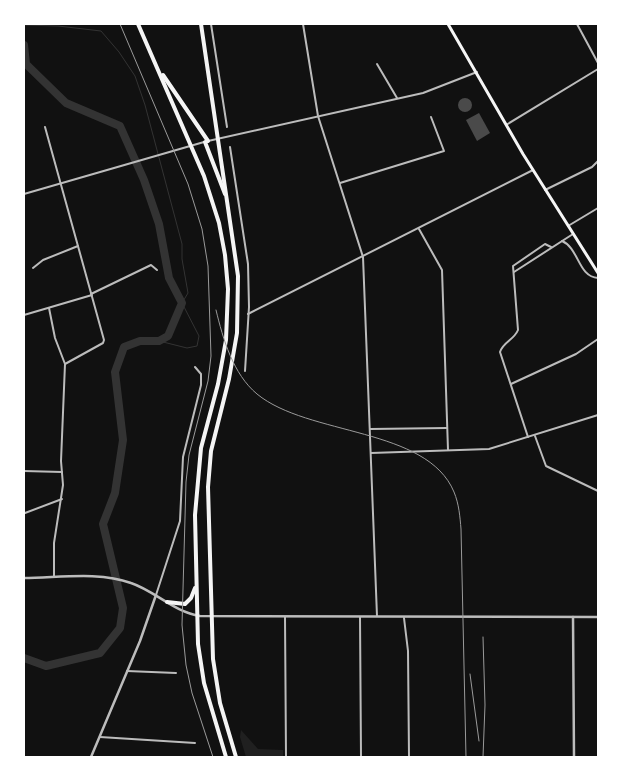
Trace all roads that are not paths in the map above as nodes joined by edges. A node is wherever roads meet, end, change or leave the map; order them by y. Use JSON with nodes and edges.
{"nodes":[{"id":1,"x":138,"y":24,"type":"edge"},
{"id":2,"x":201,"y":24,"type":"edge"},
{"id":3,"x":211,"y":24,"type":"edge"},
{"id":4,"x":303,"y":24,"type":"edge"},
{"id":5,"x":448,"y":24,"type":"edge"},
{"id":6,"x":577,"y":24,"type":"edge"},
{"id":7,"x":598,"y":63,"type":"edge"},
{"id":8,"x":378,"y":64,"type":"dead end"},
{"id":9,"x":598,"y":69,"type":"edge"},
{"id":10,"x":477,"y":72,"type":"junction"},
{"id":11,"x":161,"y":74,"type":"junction"},
{"id":12,"x":398,"y":98,"type":"junction"},
{"id":13,"x":318,"y":116,"type":"junction"},
{"id":14,"x":431,"y":116,"type":"dead end"},
{"id":15,"x":506,"y":125,"type":"junction"},
{"id":16,"x":45,"y":127,"type":"dead end"},
{"id":17,"x":227,"y":128,"type":"dead end"},
{"id":18,"x":218,"y":139,"type":"junction"},
{"id":19,"x":207,"y":142,"type":"junction"},
{"id":20,"x":192,"y":146,"type":"junction"},
{"id":21,"x":230,"y":147,"type":"dead end"},
{"id":22,"x":598,"y":161,"type":"edge"},
{"id":23,"x":533,"y":170,"type":"junction"},
{"id":24,"x":60,"y":183,"type":"junction"},
{"id":25,"x":340,"y":183,"type":"junction"},
{"id":26,"x":545,"y":190,"type":"junction"},
{"id":27,"x":24,"y":194,"type":"edge"},
{"id":28,"x":227,"y":198,"type":"junction"},
{"id":29,"x":598,"y":208,"type":"edge"},
{"id":30,"x":568,"y":226,"type":"junction"},
{"id":31,"x":419,"y":229,"type":"junction"},
{"id":32,"x":573,"y":234,"type":"junction"},
{"id":33,"x":560,"y":242,"type":"junction"},
{"id":34,"x":78,"y":246,"type":"junction"},
{"id":35,"x":551,"y":247,"type":"junction"},
{"id":36,"x":363,"y":257,"type":"junction"},
{"id":37,"x":34,"y":268,"type":"dead end"},
{"id":38,"x":157,"y":270,"type":"dead end"},
{"id":39,"x":514,"y":272,"type":"junction"},
{"id":40,"x":598,"y":273,"type":"edge"},
{"id":41,"x":598,"y":278,"type":"edge"},
{"id":42,"x":91,"y":294,"type":"junction"},
{"id":43,"x":49,"y":308,"type":"junction"},
{"id":44,"x":248,"y":314,"type":"junction"},
{"id":45,"x":24,"y":315,"type":"edge"},
{"id":46,"x":598,"y":339,"type":"edge"},
{"id":47,"x":65,"y":364,"type":"junction"},
{"id":48,"x":195,"y":367,"type":"dead end"},
{"id":49,"x":245,"y":371,"type":"dead end"},
{"id":50,"x":511,"y":384,"type":"junction"},
{"id":51,"x":598,"y":415,"type":"edge"},
{"id":52,"x":447,"y":428,"type":"junction"},
{"id":53,"x":370,"y":430,"type":"junction"},
{"id":54,"x":535,"y":435,"type":"junction"},
{"id":55,"x":528,"y":437,"type":"junction"},
{"id":56,"x":448,"y":450,"type":"junction"},
{"id":57,"x":371,"y":453,"type":"junction"},
{"id":58,"x":24,"y":471,"type":"edge"},
{"id":59,"x":62,"y":472,"type":"junction"},
{"id":60,"x":598,"y":491,"type":"edge"},
{"id":61,"x":62,"y":499,"type":"junction"},
{"id":62,"x":25,"y":513,"type":"dead end"},
{"id":63,"x":24,"y":578,"type":"edge"},
{"id":64,"x":54,"y":578,"type":"junction"},
{"id":65,"x":196,"y":581,"type":"junction"},
{"id":66,"x":156,"y":595,"type":"junction"},
{"id":67,"x":167,"y":602,"type":"junction"},
{"id":68,"x":196,"y":615,"type":"junction"},
{"id":69,"x":211,"y":616,"type":"junction"},
{"id":70,"x":285,"y":616,"type":"junction"},
{"id":71,"x":360,"y":616,"type":"junction"},
{"id":72,"x":377,"y":616,"type":"junction"},
{"id":73,"x":404,"y":616,"type":"junction"},
{"id":74,"x":598,"y":616,"type":"edge"},
{"id":75,"x":573,"y":617,"type":"junction"},
{"id":76,"x":127,"y":671,"type":"junction"},
{"id":77,"x":176,"y":673,"type":"dead end"},
{"id":78,"x":100,"y":737,"type":"junction"},
{"id":79,"x":195,"y":744,"type":"dead end"},
{"id":80,"x":91,"y":757,"type":"edge"},
{"id":81,"x":226,"y":757,"type":"edge"},
{"id":82,"x":236,"y":757,"type":"edge"},
{"id":83,"x":286,"y":757,"type":"edge"},
{"id":84,"x":361,"y":757,"type":"edge"},
{"id":85,"x":408,"y":757,"type":"edge"},
{"id":86,"x":574,"y":757,"type":"edge"}],
"edges":[{"from":1,"to":11,"type":"highway"},
{"from":2,"to":18,"type":"highway"},
{"from":3,"to":17,"type":"street"},
{"from":4,"to":13,"type":"street"},
{"from":5,"to":10,"type":"main road"},
{"from":6,"to":7,"type":"street"},
{"from":8,"to":12,"type":"street"},
{"from":9,"to":15,"type":"street"},
{"from":10,"to":12,"type":"street"},
{"from":10,"to":15,"type":"main road"},
{"from":11,"to":19,"type":"highway"},
{"from":11,"to":20,"type":"highway"},
{"from":12,"to":13,"type":"street"},
{"from":13,"to":18,"type":"street"},
{"from":13,"to":25,"type":"street"},
{"from":14,"to":25,"type":"street"},
{"from":15,"to":23,"type":"main road"},
{"from":16,"to":24,"type":"street"},
{"from":18,"to":19,"type":"street"},
{"from":18,"to":28,"type":"highway"},
{"from":19,"to":20,"type":"street"},
{"from":19,"to":28,"type":"highway"},
{"from":20,"to":24,"type":"street"},
{"from":20,"to":65,"type":"highway"},
{"from":21,"to":44,"type":"street"},
{"from":22,"to":26,"type":"street"},
{"from":23,"to":26,"type":"main road"},
{"from":23,"to":31,"type":"street"},
{"from":24,"to":27,"type":"street"},
{"from":24,"to":34,"type":"street"},
{"from":25,"to":36,"type":"street"},
{"from":26,"to":30,"type":"main road"},
{"from":28,"to":69,"type":"highway"},
{"from":29,"to":30,"type":"street"},
{"from":30,"to":32,"type":"main road"},
{"from":31,"to":36,"type":"street"},
{"from":31,"to":52,"type":"street"},
{"from":32,"to":33,"type":"street"},
{"from":32,"to":40,"type":"main road"},
{"from":33,"to":35,"type":"street"},
{"from":33,"to":41,"type":"street"},
{"from":34,"to":37,"type":"street"},
{"from":34,"to":42,"type":"street"},
{"from":35,"to":39,"type":"street"},
{"from":35,"to":39,"type":"street"},
{"from":36,"to":44,"type":"street"},
{"from":36,"to":53,"type":"street"},
{"from":38,"to":42,"type":"street"},
{"from":39,"to":50,"type":"street"},
{"from":42,"to":43,"type":"street"},
{"from":42,"to":47,"type":"street"},
{"from":43,"to":45,"type":"street"},
{"from":43,"to":47,"type":"street"},
{"from":44,"to":49,"type":"street"},
{"from":46,"to":50,"type":"street"},
{"from":47,"to":59,"type":"street"},
{"from":48,"to":66,"type":"street"},
{"from":50,"to":55,"type":"street"},
{"from":51,"to":54,"type":"street"},
{"from":52,"to":53,"type":"street"},
{"from":52,"to":56,"type":"street"},
{"from":53,"to":57,"type":"street"},
{"from":54,"to":55,"type":"street"},
{"from":54,"to":60,"type":"street"},
{"from":55,"to":56,"type":"street"},
{"from":56,"to":57,"type":"street"},
{"from":57,"to":72,"type":"street"},
{"from":58,"to":59,"type":"street"},
{"from":59,"to":61,"type":"street"},
{"from":61,"to":62,"type":"street"},
{"from":61,"to":64,"type":"street"},
{"from":63,"to":64,"type":"street"},
{"from":64,"to":66,"type":"street"},
{"from":65,"to":67,"type":"highway"},
{"from":65,"to":68,"type":"highway"},
{"from":66,"to":67,"type":"street"},
{"from":66,"to":76,"type":"street"},
{"from":67,"to":68,"type":"street"},
{"from":68,"to":69,"type":"street"},
{"from":68,"to":81,"type":"highway"},
{"from":69,"to":70,"type":"street"},
{"from":69,"to":82,"type":"highway"},
{"from":70,"to":71,"type":"street"},
{"from":70,"to":83,"type":"street"},
{"from":71,"to":72,"type":"street"},
{"from":71,"to":84,"type":"street"},
{"from":72,"to":73,"type":"street"},
{"from":73,"to":75,"type":"street"},
{"from":73,"to":85,"type":"street"},
{"from":74,"to":75,"type":"street"},
{"from":75,"to":86,"type":"street"},
{"from":76,"to":77,"type":"street"},
{"from":76,"to":78,"type":"street"},
{"from":78,"to":79,"type":"street"},
{"from":78,"to":80,"type":"street"}]}
